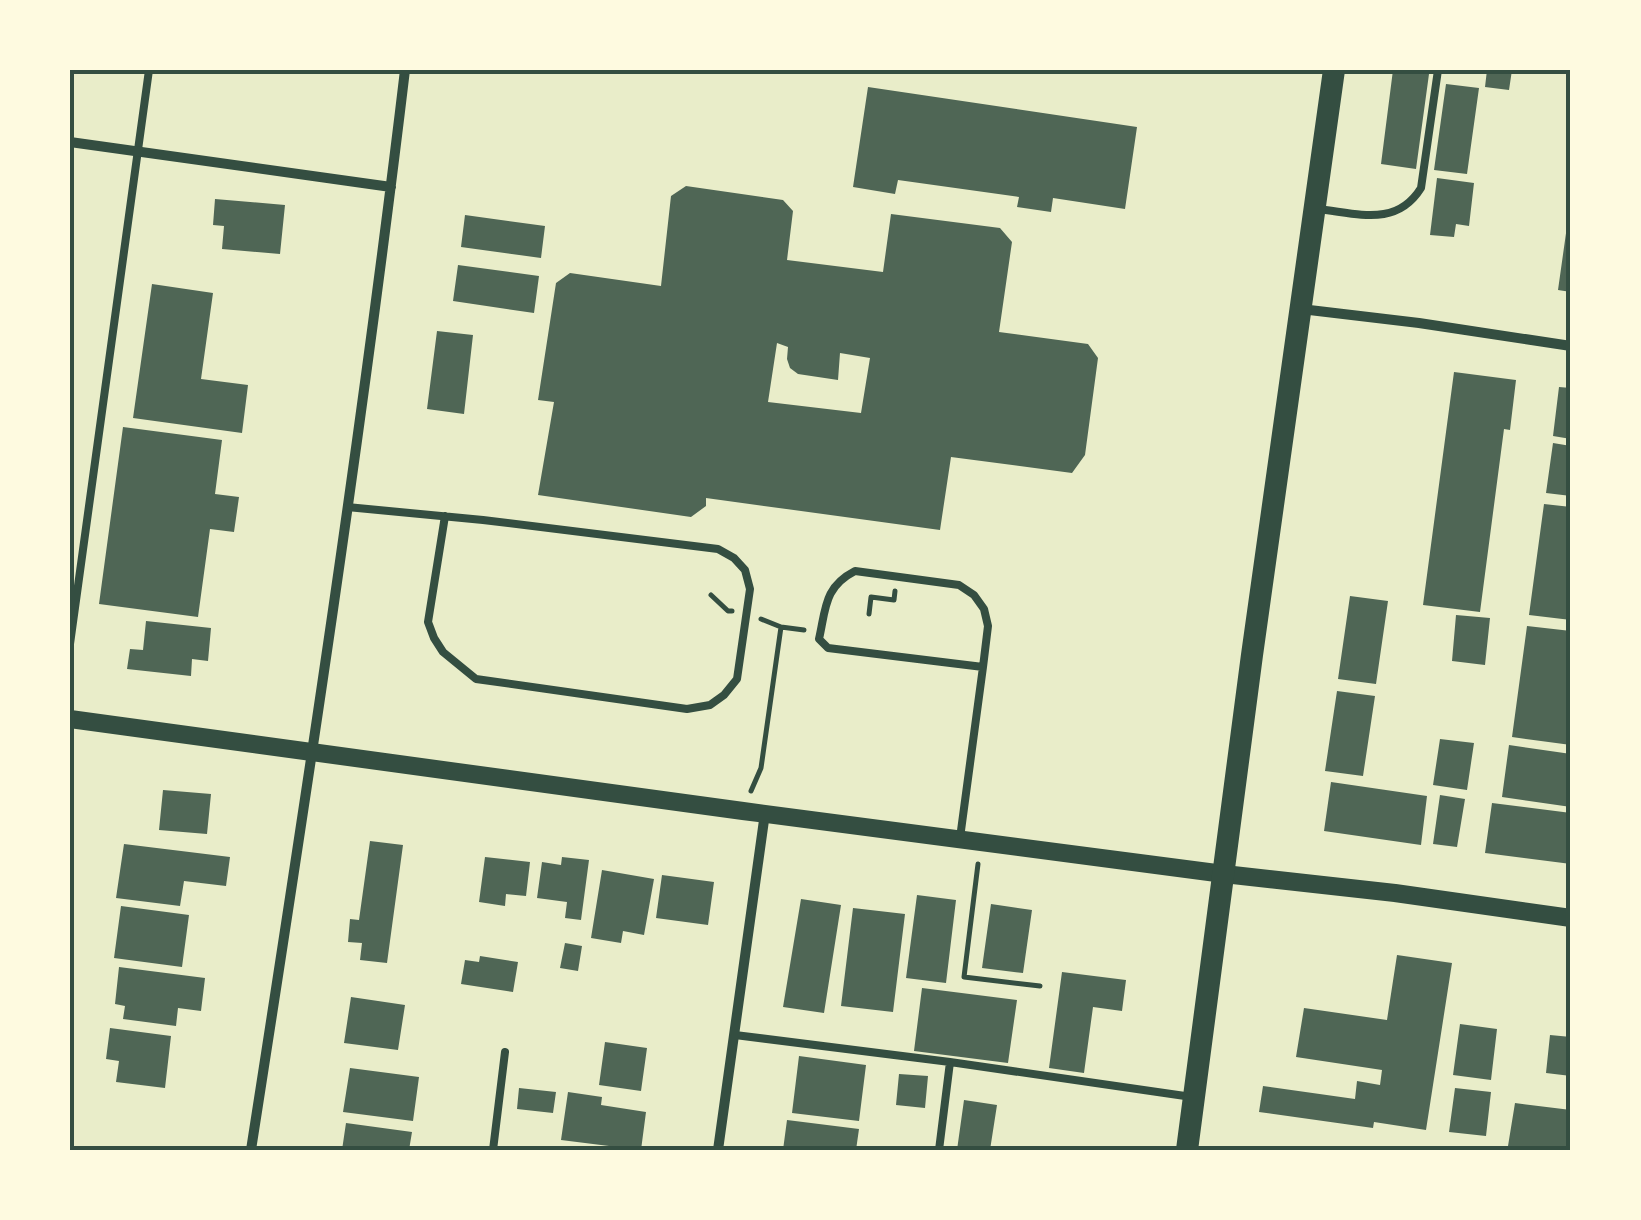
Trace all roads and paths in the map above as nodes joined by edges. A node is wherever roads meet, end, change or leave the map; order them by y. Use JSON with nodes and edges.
{"nodes":[{"id":1,"x":149,"y":70,"type":"edge"},
{"id":2,"x":406,"y":70,"type":"edge"},
{"id":3,"x":1334,"y":70,"type":"edge"},
{"id":4,"x":1438,"y":70,"type":"edge"},
{"id":5,"x":70,"y":142,"type":"edge"},
{"id":6,"x":138,"y":152,"type":"junction"},
{"id":7,"x":391,"y":187,"type":"junction"},
{"id":8,"x":1315,"y":208,"type":"junction"},
{"id":9,"x":1301,"y":309,"type":"junction"},
{"id":10,"x":1571,"y":346,"type":"edge"},
{"id":11,"x":347,"y":508,"type":"junction"},
{"id":12,"x":445,"y":516,"type":"junction"},
{"id":13,"x":896,"y":588,"type":"dead end"},
{"id":14,"x":868,"y":614,"type":"dead end"},
{"id":15,"x":781,"y":627,"type":"dead end"},
{"id":16,"x":70,"y":644,"type":"edge"},
{"id":17,"x":983,"y":666,"type":"junction"},
{"id":18,"x":70,"y":719,"type":"edge"},
{"id":19,"x":313,"y":752,"type":"junction"},
{"id":20,"x":742,"y":811,"type":"junction"},
{"id":21,"x":764,"y":813,"type":"junction"},
{"id":22,"x":960,"y":838,"type":"junction"},
{"id":23,"x":981,"y":841,"type":"junction"},
{"id":24,"x":1224,"y":874,"type":"junction"},
{"id":25,"x":1571,"y":918,"type":"edge"},
{"id":26,"x":1040,"y":986,"type":"dead end"},
{"id":27,"x":735,"y":1036,"type":"junction"},
{"id":28,"x":506,"y":1052,"type":"dead end"},
{"id":29,"x":950,"y":1062,"type":"junction"},
{"id":30,"x":1195,"y":1097,"type":"junction"},
{"id":31,"x":251,"y":1150,"type":"edge"},
{"id":32,"x":492,"y":1150,"type":"edge"},
{"id":33,"x":718,"y":1150,"type":"edge"},
{"id":34,"x":939,"y":1150,"type":"edge"},
{"id":35,"x":1187,"y":1150,"type":"edge"}],
"edges":[{"from":1,"to":6,"type":"lane"},
{"from":2,"to":7,"type":"street"},
{"from":3,"to":8,"type":"main road"},
{"from":4,"to":8,"type":"lane"},
{"from":5,"to":6,"type":"street"},
{"from":6,"to":7,"type":"street"},
{"from":6,"to":16,"type":"lane"},
{"from":7,"to":11,"type":"street"},
{"from":8,"to":9,"type":"main road"},
{"from":9,"to":10,"type":"street"},
{"from":9,"to":24,"type":"main road"},
{"from":11,"to":12,"type":"lane"},
{"from":11,"to":19,"type":"street"},
{"from":12,"to":12,"type":"lane"},
{"from":13,"to":14,"type":"path"},
{"from":15,"to":20,"type":"path"},
{"from":17,"to":17,"type":"lane"},
{"from":17,"to":22,"type":"lane"},
{"from":18,"to":19,"type":"street"},
{"from":19,"to":20,"type":"street"},
{"from":19,"to":31,"type":"street"},
{"from":20,"to":21,"type":"street"},
{"from":21,"to":22,"type":"street"},
{"from":21,"to":27,"type":"street"},
{"from":22,"to":23,"type":"street"},
{"from":23,"to":24,"type":"street"},
{"from":23,"to":26,"type":"path"},
{"from":24,"to":25,"type":"street"},
{"from":24,"to":30,"type":"main road"},
{"from":27,"to":29,"type":"lane"},
{"from":27,"to":33,"type":"street"},
{"from":28,"to":32,"type":"lane"},
{"from":29,"to":30,"type":"lane"},
{"from":29,"to":34,"type":"lane"},
{"from":30,"to":35,"type":"main road"}]}
